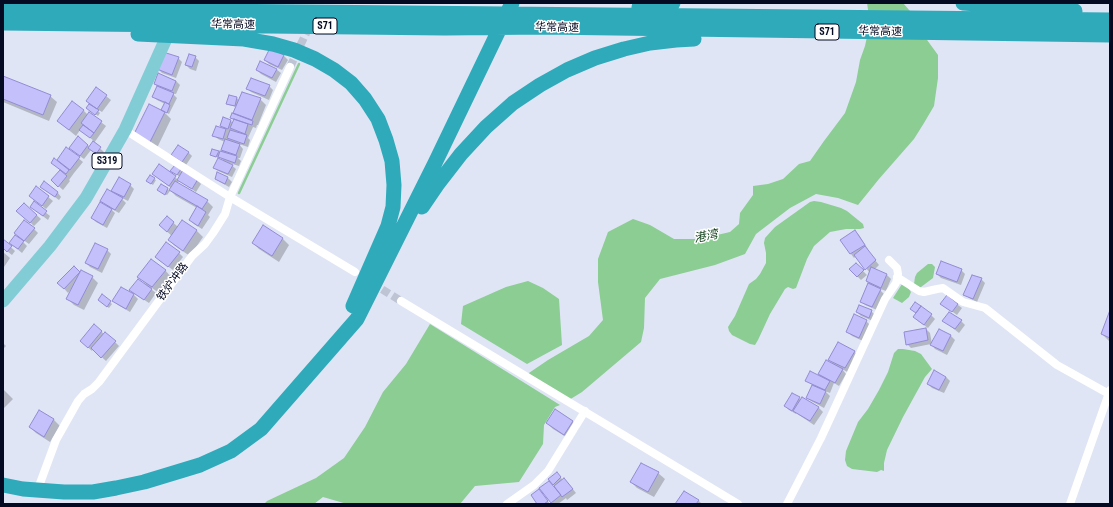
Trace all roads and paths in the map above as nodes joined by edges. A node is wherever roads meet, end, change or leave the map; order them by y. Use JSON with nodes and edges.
{"nodes":[{"id":1,"x":182,"y":3,"type":"edge"},
{"id":2,"x":504,"y":3,"type":"edge"},
{"id":3,"x":512,"y":3,"type":"edge"},
{"id":4,"x":673,"y":3,"type":"edge"},
{"id":5,"x":963,"y":3,"type":"edge"},
{"id":6,"x":3,"y":9,"type":"edge"},
{"id":7,"x":1110,"y":13,"type":"edge"},
{"id":8,"x":548,"y":16,"type":"junction"},
{"id":9,"x":1110,"y":20,"type":"edge"},
{"id":10,"x":3,"y":23,"type":"edge"},
{"id":11,"x":128,"y":23,"type":"junction"},
{"id":12,"x":205,"y":24,"type":"junction"},
{"id":13,"x":994,"y":34,"type":"junction"},
{"id":14,"x":1110,"y":34,"type":"edge"},
{"id":15,"x":290,"y":67,"type":"tunnel mouth"},
{"id":16,"x":124,"y":130,"type":"junction"},
{"id":17,"x":230,"y":197,"type":"junction"},
{"id":18,"x":889,"y":260,"type":"dead end"},
{"id":19,"x":355,"y":272,"type":"dead end"},
{"id":20,"x":897,"y":278,"type":"junction"},
{"id":21,"x":3,"y":301,"type":"edge"},
{"id":22,"x":401,"y":301,"type":"tunnel mouth"},
{"id":23,"x":354,"y":316,"type":"junction"},
{"id":24,"x":1109,"y":392,"type":"edge"},
{"id":25,"x":585,"y":412,"type":"junction"},
{"id":26,"x":3,"y":481,"type":"edge"},
{"id":27,"x":3,"y":485,"type":"edge"},
{"id":28,"x":38,"y":486,"type":"junction"},
{"id":29,"x":507,"y":504,"type":"edge"},
{"id":30,"x":738,"y":504,"type":"edge"},
{"id":31,"x":787,"y":504,"type":"edge"},
{"id":32,"x":1070,"y":504,"type":"edge"}],
"edges":[{"from":1,"to":16,"type":"main road","number":"S319"},
{"from":2,"to":23,"type":"highway"},
{"from":3,"to":23,"type":"highway"},
{"from":4,"to":8,"type":"highway"},
{"from":5,"to":7,"type":"highway"},
{"from":6,"to":11,"type":"highway","name":"华常高速","number":"S71"},
{"from":8,"to":9,"type":"highway","name":"华常高速","number":"S71"},
{"from":8,"to":12,"type":"highway","name":"华常高速","number":"S71"},
{"from":8,"to":12,"type":"highway","name":"华常高速","number":"S71"},
{"from":8,"to":13,"type":"highway","name":"华常高速","number":"S71"},
{"from":10,"to":11,"type":"highway"},
{"from":11,"to":12,"type":"highway"},
{"from":11,"to":12,"type":"highway","name":"华常高速","number":"S71"},
{"from":12,"to":23,"type":"highway"},
{"from":13,"to":14,"type":"highway","name":"华常高速","number":"S71"},
{"from":13,"to":23,"type":"highway"},
{"from":15,"to":17,"type":"street","name":"铁炉冲路"},
{"from":16,"to":17,"type":"street"},
{"from":16,"to":21,"type":"main road","number":"S319"},
{"from":17,"to":19,"type":"street"},
{"from":17,"to":28,"type":"street","name":"铁炉冲路"},
{"from":18,"to":20,"type":"street"},
{"from":20,"to":24,"type":"street"},
{"from":20,"to":31,"type":"street"},
{"from":22,"to":25,"type":"street"},
{"from":23,"to":27,"type":"highway"},
{"from":23,"to":28,"type":"highway"},
{"from":24,"to":32,"type":"street"},
{"from":25,"to":29,"type":"street"},
{"from":25,"to":30,"type":"street"},
{"from":26,"to":28,"type":"highway"}]}
